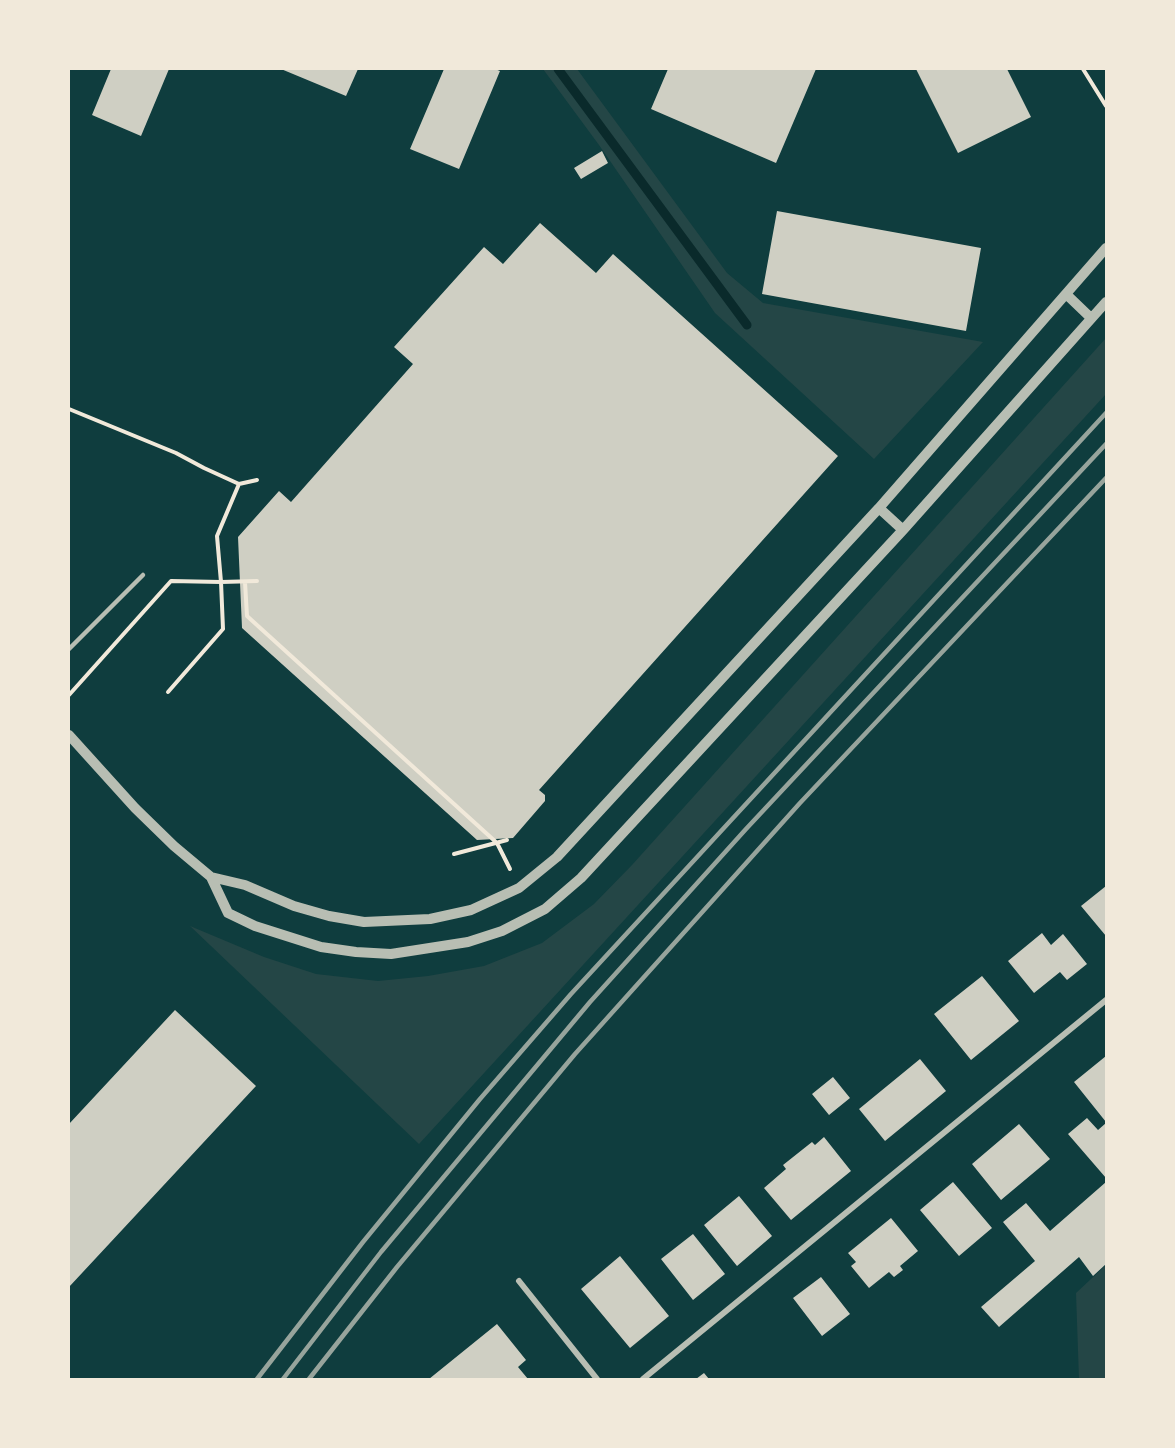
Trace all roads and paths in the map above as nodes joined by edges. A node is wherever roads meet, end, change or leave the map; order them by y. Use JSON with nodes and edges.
{"nodes":[{"id":1,"x":1083,"y":69,"type":"edge"},
{"id":2,"x":1106,"y":106,"type":"edge"},
{"id":3,"x":1106,"y":248,"type":"edge"},
{"id":4,"x":1066,"y":294,"type":"junction"},
{"id":5,"x":1106,"y":302,"type":"edge"},
{"id":6,"x":1091,"y":318,"type":"junction"},
{"id":7,"x":69,"y":409,"type":"edge"},
{"id":8,"x":257,"y":480,"type":"dead end"},
{"id":9,"x":239,"y":484,"type":"junction"},
{"id":10,"x":879,"y":508,"type":"junction"},
{"id":11,"x":903,"y":530,"type":"junction"},
{"id":12,"x":143,"y":575,"type":"dead end"},
{"id":13,"x":257,"y":581,"type":"dead end"},
{"id":14,"x":221,"y":582,"type":"junction"},
{"id":15,"x":245,"y":582,"type":"junction"},
{"id":16,"x":69,"y":649,"type":"edge"},
{"id":17,"x":168,"y":692,"type":"dead end"},
{"id":18,"x":69,"y":695,"type":"edge"},
{"id":19,"x":69,"y":735,"type":"edge"},
{"id":20,"x":507,"y":840,"type":"dead end"},
{"id":21,"x":497,"y":843,"type":"junction"},
{"id":22,"x":454,"y":854,"type":"dead end"},
{"id":23,"x":211,"y":877,"type":"junction"},
{"id":24,"x":519,"y":888,"type":"junction"},
{"id":25,"x":1106,"y":1000,"type":"edge"},
{"id":26,"x":519,"y":1281,"type":"dead end"},
{"id":27,"x":597,"y":1379,"type":"edge"},
{"id":28,"x":643,"y":1379,"type":"edge"}],
"edges":[{"from":1,"to":2,"type":"path"},
{"from":3,"to":4,"type":"street"},
{"from":4,"to":6,"type":"street"},
{"from":4,"to":10,"type":"street"},
{"from":5,"to":6,"type":"street"},
{"from":6,"to":11,"type":"street"},
{"from":7,"to":9,"type":"path"},
{"from":8,"to":9,"type":"path"},
{"from":9,"to":14,"type":"path"},
{"from":10,"to":11,"type":"street"},
{"from":10,"to":24,"type":"street"},
{"from":11,"to":23,"type":"street"},
{"from":12,"to":16,"type":"lane"},
{"from":13,"to":15,"type":"path"},
{"from":14,"to":15,"type":"path"},
{"from":14,"to":17,"type":"path"},
{"from":14,"to":18,"type":"path"},
{"from":15,"to":21,"type":"path"},
{"from":19,"to":23,"type":"street"},
{"from":20,"to":21,"type":"path"},
{"from":21,"to":22,"type":"path"},
{"from":21,"to":24,"type":"path"},
{"from":23,"to":24,"type":"street"},
{"from":25,"to":28,"type":"street"},
{"from":26,"to":27,"type":"street"}]}
